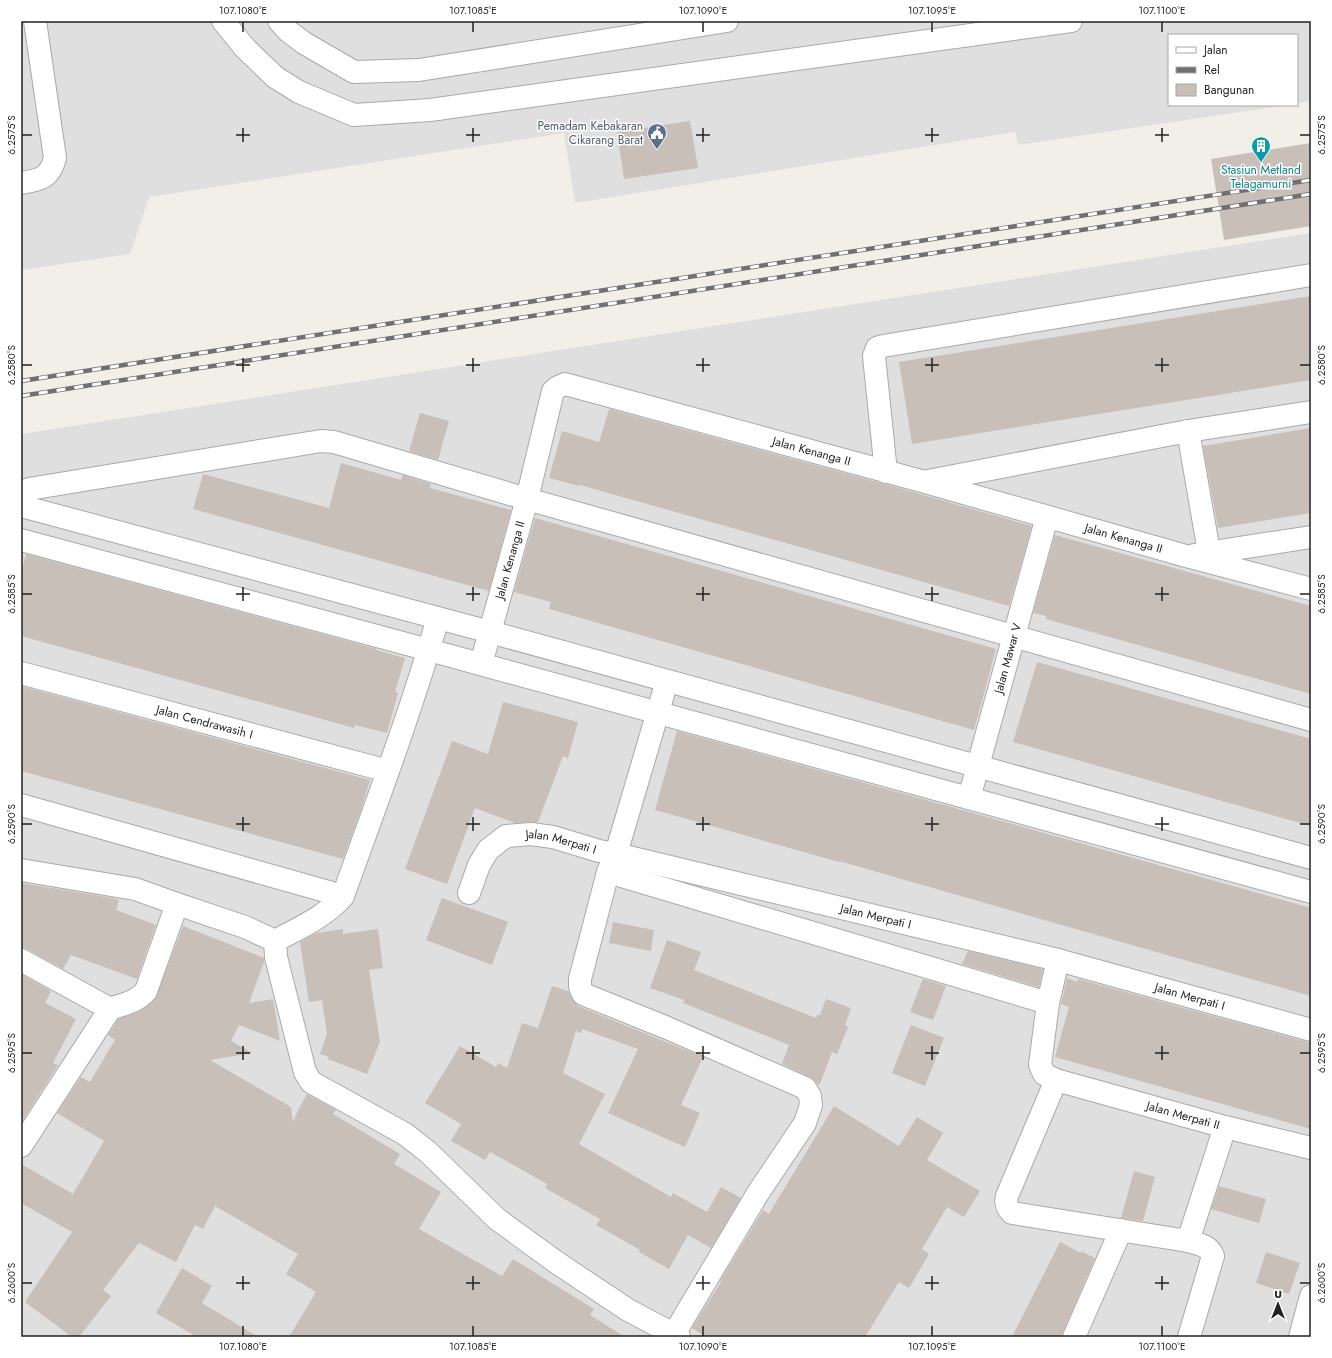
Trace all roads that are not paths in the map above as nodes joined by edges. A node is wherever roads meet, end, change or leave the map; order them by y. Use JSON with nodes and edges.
{"nodes":[{"id":1,"x":35,"y":21,"type":"edge"},
{"id":2,"x":223,"y":21,"type":"edge"},
{"id":3,"x":279,"y":21,"type":"edge"},
{"id":4,"x":727,"y":21,"type":"edge"},
{"id":5,"x":1071,"y":21,"type":"edge"},
{"id":6,"x":1038,"y":24,"type":"edge"},
{"id":7,"x":21,"y":183,"type":"edge"},
{"id":8,"x":1311,"y":275,"type":"edge"},
{"id":9,"x":1311,"y":412,"type":"edge"},
{"id":10,"x":1188,"y":431,"type":"junction"},
{"id":11,"x":886,"y":472,"type":"junction"},
{"id":12,"x":925,"y":482,"type":"junction"},
{"id":13,"x":21,"y":492,"type":"edge"},
{"id":14,"x":527,"y":499,"type":"junction"},
{"id":15,"x":21,"y":506,"type":"edge"},
{"id":16,"x":1046,"y":517,"type":"junction"},
{"id":17,"x":1311,"y":537,"type":"edge"},
{"id":18,"x":21,"y":540,"type":"edge"},
{"id":19,"x":1209,"y":552,"type":"junction"},
{"id":20,"x":1186,"y":556,"type":"junction"},
{"id":21,"x":1311,"y":590,"type":"edge"},
{"id":22,"x":438,"y":618,"type":"junction"},
{"id":23,"x":490,"y":632,"type":"junction"},
{"id":24,"x":1014,"y":636,"type":"junction"},
{"id":25,"x":429,"y":650,"type":"junction"},
{"id":26,"x":481,"y":664,"type":"junction"},
{"id":27,"x":21,"y":674,"type":"edge"},
{"id":28,"x":667,"y":680,"type":"junction"},
{"id":29,"x":658,"y":713,"type":"junction"},
{"id":30,"x":1311,"y":720,"type":"edge"},
{"id":31,"x":978,"y":766,"type":"junction"},
{"id":32,"x":388,"y":771,"type":"junction"},
{"id":33,"x":969,"y":798,"type":"junction"},
{"id":34,"x":21,"y":805,"type":"edge"},
{"id":35,"x":1311,"y":858,"type":"edge"},
{"id":36,"x":612,"y":863,"type":"junction"},
{"id":37,"x":21,"y":870,"type":"edge"},
{"id":38,"x":1311,"y":892,"type":"edge"},
{"id":39,"x":469,"y":894,"type":"dead end"},
{"id":40,"x":342,"y":896,"type":"junction"},
{"id":41,"x":177,"y":904,"type":"junction"},
{"id":42,"x":275,"y":941,"type":"junction"},
{"id":43,"x":21,"y":960,"type":"edge"},
{"id":44,"x":1058,"y":960,"type":"junction"},
{"id":45,"x":1048,"y":1003,"type":"junction"},
{"id":46,"x":110,"y":1009,"type":"junction"},
{"id":47,"x":1311,"y":1030,"type":"edge"},
{"id":48,"x":1056,"y":1080,"type":"junction"},
{"id":49,"x":1225,"y":1127,"type":"junction"},
{"id":50,"x":21,"y":1146,"type":"edge"},
{"id":51,"x":1311,"y":1148,"type":"edge"},
{"id":52,"x":1121,"y":1230,"type":"junction"},
{"id":53,"x":1188,"y":1241,"type":"junction"},
{"id":54,"x":1311,"y":1296,"type":"edge"},
{"id":55,"x":676,"y":1336,"type":"edge"},
{"id":56,"x":1074,"y":1337,"type":"edge"},
{"id":57,"x":1189,"y":1337,"type":"edge"},
{"id":58,"x":1300,"y":1337,"type":"edge"}],
"edges":[{"from":1,"to":7,"type":"street"},
{"from":2,"to":6,"type":"street"},
{"from":3,"to":4,"type":"street"},
{"from":5,"to":6,"type":"street"},
{"from":8,"to":11,"type":"street"},
{"from":9,"to":10,"type":"street"},
{"from":10,"to":12,"type":"street"},
{"from":10,"to":19,"type":"street"},
{"from":11,"to":12,"type":"street","name":"Jalan Kenanga II"},
{"from":11,"to":14,"type":"street","name":"Jalan Kenanga II"},
{"from":12,"to":16,"type":"street","name":"Jalan Kenanga II"},
{"from":13,"to":14,"type":"street"},
{"from":14,"to":23,"type":"street","name":"Jalan Kenanga II"},
{"from":14,"to":24,"type":"street"},
{"from":15,"to":22,"type":"street"},
{"from":16,"to":20,"type":"street","name":"Jalan Kenanga II"},
{"from":16,"to":24,"type":"street","name":"Jalan Mawar V"},
{"from":17,"to":19,"type":"street"},
{"from":18,"to":25,"type":"street"},
{"from":19,"to":20,"type":"street"},
{"from":20,"to":21,"type":"street","name":"Jalan Kenanga II"},
{"from":22,"to":23,"type":"street"},
{"from":22,"to":25,"type":"street"},
{"from":23,"to":26,"type":"street","name":"Jalan Kenanga II"},
{"from":23,"to":28,"type":"street"},
{"from":24,"to":30,"type":"street"},
{"from":24,"to":31,"type":"street","name":"Jalan Mawar V"},
{"from":25,"to":26,"type":"street"},
{"from":25,"to":32,"type":"street"},
{"from":26,"to":29,"type":"street"},
{"from":27,"to":32,"type":"street","name":"Jalan Cendrawasih I"},
{"from":28,"to":29,"type":"street"},
{"from":28,"to":31,"type":"street"},
{"from":29,"to":33,"type":"street"},
{"from":29,"to":36,"type":"street"},
{"from":31,"to":33,"type":"street","name":"Jalan Mawar V"},
{"from":31,"to":35,"type":"street"},
{"from":32,"to":40,"type":"street"},
{"from":33,"to":38,"type":"street"},
{"from":34,"to":40,"type":"street"},
{"from":36,"to":39,"type":"street","name":"Jalan Merpati I"},
{"from":36,"to":44,"type":"street","name":"Jalan Merpati I"},
{"from":36,"to":45,"type":"street"},
{"from":36,"to":55,"type":"street"},
{"from":37,"to":41,"type":"street"},
{"from":40,"to":42,"type":"street"},
{"from":41,"to":42,"type":"street"},
{"from":41,"to":46,"type":"street"},
{"from":42,"to":55,"type":"street"},
{"from":43,"to":46,"type":"street"},
{"from":44,"to":45,"type":"street"},
{"from":44,"to":47,"type":"street","name":"Jalan Merpati I"},
{"from":45,"to":48,"type":"street"},
{"from":46,"to":50,"type":"street"},
{"from":48,"to":49,"type":"street","name":"Jalan Merpati II"},
{"from":48,"to":52,"type":"street"},
{"from":49,"to":51,"type":"street","name":"Jalan Merpati II"},
{"from":49,"to":53,"type":"street"},
{"from":52,"to":53,"type":"street"},
{"from":52,"to":56,"type":"street"},
{"from":53,"to":57,"type":"street"},
{"from":54,"to":58,"type":"street"}]}
